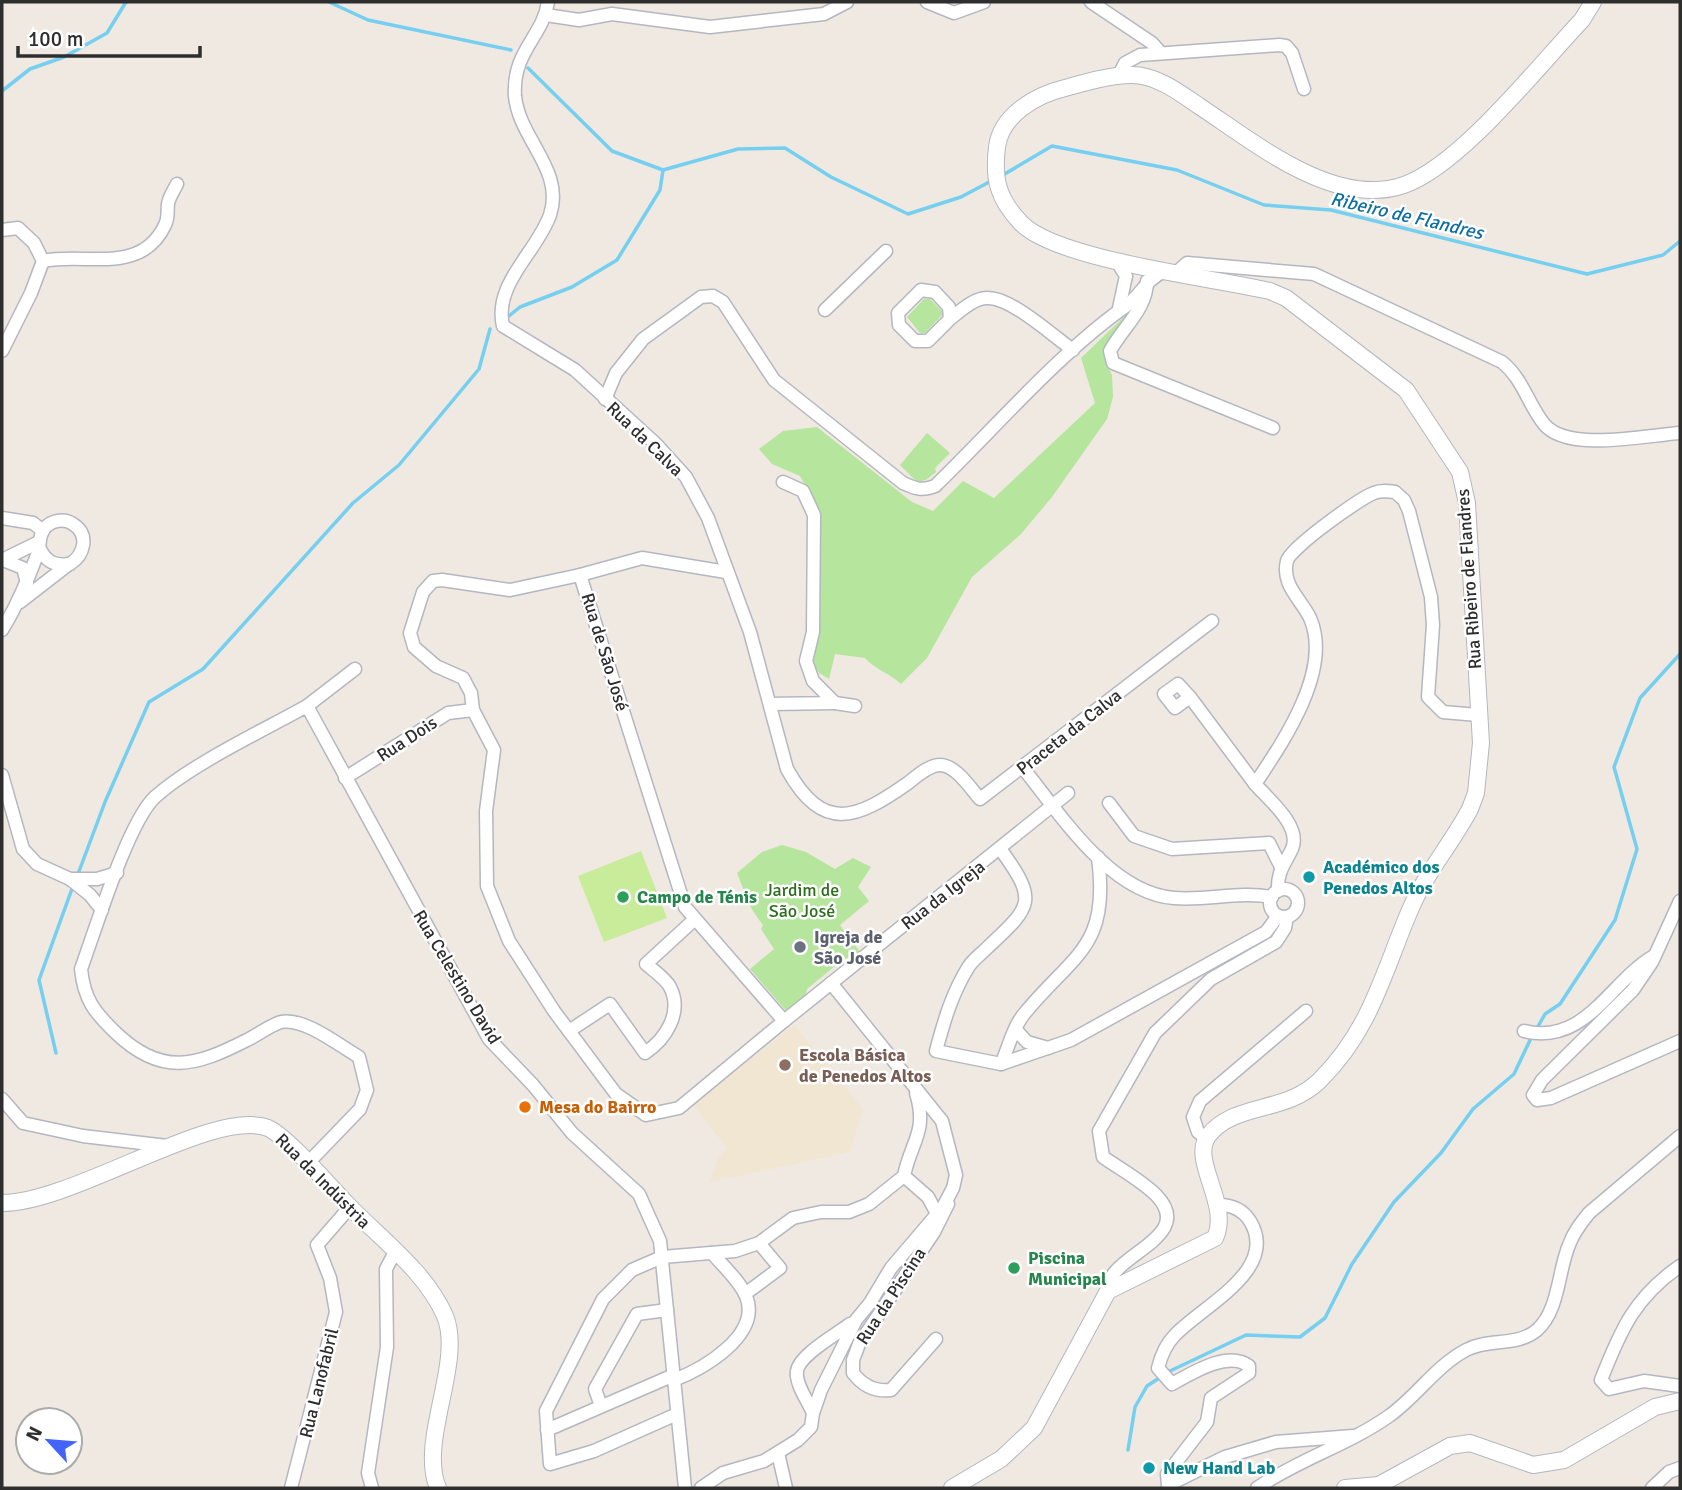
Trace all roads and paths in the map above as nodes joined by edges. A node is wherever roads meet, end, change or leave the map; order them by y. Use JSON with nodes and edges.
{"nodes":[{"id":1,"x":847,"y":2,"type":"edge"},
{"id":2,"x":927,"y":2,"type":"edge"},
{"id":3,"x":984,"y":2,"type":"edge"},
{"id":4,"x":1091,"y":2,"type":"edge"},
{"id":5,"x":1593,"y":2,"type":"edge"},
{"id":6,"x":547,"y":8,"type":"edge"},
{"id":7,"x":1160,"y":52,"type":"junction"},
{"id":8,"x":1118,"y":77,"type":"junction"},
{"id":9,"x":1304,"y":89,"type":"dead end"},
{"id":10,"x":177,"y":184,"type":"dead end"},
{"id":11,"x":2,"y":230,"type":"edge"},
{"id":12,"x":886,"y":251,"type":"dead end"},
{"id":13,"x":1116,"y":260,"type":"junction"},
{"id":14,"x":43,"y":261,"type":"junction"},
{"id":15,"x":1170,"y":272,"type":"junction"},
{"id":16,"x":1147,"y":281,"type":"junction"},
{"id":17,"x":1119,"y":308,"type":"junction"},
{"id":18,"x":824,"y":310,"type":"dead end"},
{"id":19,"x":950,"y":319,"type":"junction"},
{"id":20,"x":1073,"y":350,"type":"junction"},
{"id":21,"x":2,"y":351,"type":"edge"},
{"id":22,"x":605,"y":399,"type":"junction"},
{"id":23,"x":1273,"y":428,"type":"dead end"},
{"id":24,"x":1680,"y":433,"type":"edge"},
{"id":25,"x":783,"y":482,"type":"dead end"},
{"id":26,"x":2,"y":518,"type":"edge"},
{"id":27,"x":41,"y":540,"type":"junction"},
{"id":28,"x":2,"y":560,"type":"edge"},
{"id":29,"x":70,"y":564,"type":"junction"},
{"id":30,"x":726,"y":572,"type":"junction"},
{"id":31,"x":580,"y":575,"type":"junction"},
{"id":32,"x":27,"y":583,"type":"junction"},
{"id":33,"x":19,"y":602,"type":"junction"},
{"id":34,"x":1212,"y":621,"type":"dead end"},
{"id":35,"x":2,"y":630,"type":"edge"},
{"id":36,"x":355,"y":669,"type":"dead end"},
{"id":37,"x":1190,"y":697,"type":"dead end"},
{"id":38,"x":835,"y":703,"type":"junction"},
{"id":39,"x":771,"y":704,"type":"junction"},
{"id":40,"x":307,"y":706,"type":"junction"},
{"id":41,"x":855,"y":706,"type":"dead end"},
{"id":42,"x":473,"y":710,"type":"junction"},
{"id":43,"x":1478,"y":715,"type":"junction"},
{"id":44,"x":1023,"y":768,"type":"junction"},
{"id":45,"x":925,"y":770,"type":"joint"},
{"id":46,"x":2,"y":775,"type":"edge"},
{"id":47,"x":345,"y":778,"type":"junction"},
{"id":48,"x":1255,"y":783,"type":"junction"},
{"id":49,"x":1068,"y":793,"type":"dead end"},
{"id":50,"x":1109,"y":803,"type":"dead end"},
{"id":51,"x":1053,"y":805,"type":"junction"},
{"id":52,"x":1001,"y":850,"type":"junction"},
{"id":53,"x":1098,"y":856,"type":"junction"},
{"id":54,"x":1281,"y":867,"type":"junction"},
{"id":55,"x":117,"y":873,"type":"junction"},
{"id":56,"x":70,"y":879,"type":"junction"},
{"id":57,"x":1275,"y":894,"type":"junction"},
{"id":58,"x":1680,"y":901,"type":"edge"},
{"id":59,"x":102,"y":910,"type":"junction"},
{"id":60,"x":1283,"y":916,"type":"junction"},
{"id":61,"x":695,"y":919,"type":"junction"},
{"id":62,"x":1655,"y":956,"type":"junction"},
{"id":63,"x":831,"y":983,"type":"junction"},
{"id":64,"x":1306,"y":1012,"type":"dead end"},
{"id":65,"x":784,"y":1021,"type":"junction"},
{"id":66,"x":1016,"y":1030,"type":"junction"},
{"id":67,"x":569,"y":1031,"type":"junction"},
{"id":68,"x":1524,"y":1031,"type":"dead end"},
{"id":69,"x":1680,"y":1041,"type":"edge"},
{"id":70,"x":1048,"y":1048,"type":"junction"},
{"id":71,"x":1002,"y":1064,"type":"junction"},
{"id":72,"x":913,"y":1084,"type":"junction"},
{"id":73,"x":2,"y":1099,"type":"edge"},
{"id":74,"x":1680,"y":1136,"type":"edge"},
{"id":75,"x":1206,"y":1138,"type":"junction"},
{"id":76,"x":170,"y":1147,"type":"junction"},
{"id":77,"x":307,"y":1164,"type":"junction"},
{"id":78,"x":904,"y":1176,"type":"junction"},
{"id":79,"x":948,"y":1197,"type":"junction"},
{"id":80,"x":2,"y":1202,"type":"edge"},
{"id":81,"x":1219,"y":1205,"type":"junction"},
{"id":82,"x":350,"y":1207,"type":"junction"},
{"id":83,"x":936,"y":1212,"type":"junction"},
{"id":84,"x":759,"y":1242,"type":"junction"},
{"id":85,"x":395,"y":1252,"type":"junction"},
{"id":86,"x":712,"y":1253,"type":"junction"},
{"id":87,"x":662,"y":1257,"type":"junction"},
{"id":88,"x":1680,"y":1266,"type":"edge"},
{"id":89,"x":1108,"y":1291,"type":"junction"},
{"id":90,"x":745,"y":1294,"type":"junction"},
{"id":91,"x":667,"y":1310,"type":"junction"},
{"id":92,"x":856,"y":1320,"type":"junction"},
{"id":93,"x":936,"y":1339,"type":"dead end"},
{"id":94,"x":674,"y":1378,"type":"junction"},
{"id":95,"x":1680,"y":1386,"type":"edge"},
{"id":96,"x":1680,"y":1401,"type":"edge"},
{"id":97,"x":601,"y":1406,"type":"junction"},
{"id":98,"x":813,"y":1413,"type":"junction"},
{"id":99,"x":677,"y":1414,"type":"junction"},
{"id":100,"x":548,"y":1430,"type":"junction"},
{"id":101,"x":1353,"y":1436,"type":"junction"},
{"id":102,"x":778,"y":1452,"type":"junction"},
{"id":103,"x":1680,"y":1468,"type":"edge"},
{"id":104,"x":1167,"y":1487,"type":"edge"},
{"id":105,"x":290,"y":1488,"type":"edge"},
{"id":106,"x":372,"y":1488,"type":"edge"},
{"id":107,"x":438,"y":1488,"type":"edge"},
{"id":108,"x":685,"y":1488,"type":"edge"},
{"id":109,"x":701,"y":1488,"type":"edge"},
{"id":110,"x":786,"y":1488,"type":"edge"},
{"id":111,"x":952,"y":1488,"type":"edge"},
{"id":112,"x":1257,"y":1488,"type":"edge"},
{"id":113,"x":1345,"y":1488,"type":"edge"},
{"id":114,"x":1361,"y":1488,"type":"edge"},
{"id":115,"x":1652,"y":1488,"type":"edge"}],
"edges":[{"from":1,"to":6,"type":"street"},
{"from":2,"to":3,"type":"street"},
{"from":4,"to":7,"type":"street"},
{"from":5,"to":8,"type":"main road","name":"Rua Ribeiro de Flandres"},
{"from":6,"to":22,"type":"street","name":"Rua da Calva"},
{"from":7,"to":8,"type":"street"},
{"from":7,"to":9,"type":"street"},
{"from":8,"to":13,"type":"main road","name":"Rua Ribeiro de Flandres"},
{"from":10,"to":14,"type":"street"},
{"from":11,"to":14,"type":"street"},
{"from":12,"to":18,"type":"street"},
{"from":13,"to":15,"type":"main road","name":"Rua Ribeiro de Flandres"},
{"from":13,"to":17,"type":"street"},
{"from":14,"to":21,"type":"street"},
{"from":15,"to":16,"type":"street"},
{"from":15,"to":24,"type":"street"},
{"from":15,"to":43,"type":"main road","name":"Rua Ribeiro de Flandres"},
{"from":16,"to":17,"type":"street"},
{"from":16,"to":23,"type":"street"},
{"from":17,"to":20,"type":"street"},
{"from":19,"to":19,"type":"street"},
{"from":19,"to":20,"type":"street"},
{"from":20,"to":22,"type":"street"},
{"from":22,"to":30,"type":"street","name":"Rua da Calva"},
{"from":25,"to":38,"type":"street"},
{"from":26,"to":27,"type":"street"},
{"from":27,"to":28,"type":"street"},
{"from":27,"to":29,"type":"street"},
{"from":27,"to":29,"type":"street"},
{"from":27,"to":32,"type":"street"},
{"from":28,"to":32,"type":"street"},
{"from":29,"to":33,"type":"street"},
{"from":30,"to":31,"type":"street"},
{"from":30,"to":39,"type":"street","name":"Rua da Calva"},
{"from":31,"to":42,"type":"street","name":"Rua de São José"},
{"from":31,"to":61,"type":"street","name":"Rua de São José"},
{"from":32,"to":33,"type":"street"},
{"from":33,"to":35,"type":"street"},
{"from":34,"to":44,"type":"street","name":"Praceta da Calva"},
{"from":36,"to":40,"type":"street"},
{"from":37,"to":48,"type":"street"},
{"from":38,"to":39,"type":"street"},
{"from":38,"to":41,"type":"street"},
{"from":39,"to":45,"type":"street","name":"Rua da Calva"},
{"from":40,"to":47,"type":"street","name":"Rua Celestino David"},
{"from":40,"to":55,"type":"street"},
{"from":42,"to":47,"type":"street","name":"Rua Dois"},
{"from":42,"to":67,"type":"street","name":"Rua de São José"},
{"from":43,"to":48,"type":"street"},
{"from":43,"to":75,"type":"main road","name":"Rua Ribeiro de Flandres"},
{"from":44,"to":45,"type":"street","name":"Praceta da Calva"},
{"from":44,"to":51,"type":"street"},
{"from":46,"to":56,"type":"street"},
{"from":47,"to":87,"type":"street","name":"Rua Celestino David"},
{"from":48,"to":54,"type":"street"},
{"from":49,"to":51,"type":"street","name":"Rua da Igreja"},
{"from":50,"to":54,"type":"street"},
{"from":51,"to":52,"type":"street","name":"Rua da Igreja"},
{"from":51,"to":53,"type":"street"},
{"from":52,"to":63,"type":"street","name":"Rua da Igreja"},
{"from":52,"to":71,"type":"street"},
{"from":53,"to":57,"type":"street"},
{"from":53,"to":66,"type":"street"},
{"from":54,"to":57,"type":"street"},
{"from":55,"to":56,"type":"street"},
{"from":55,"to":59,"type":"street"},
{"from":56,"to":59,"type":"street"},
{"from":57,"to":60,"type":"street"},
{"from":57,"to":60,"type":"street"},
{"from":58,"to":62,"type":"street"},
{"from":59,"to":77,"type":"street"},
{"from":60,"to":70,"type":"street"},
{"from":60,"to":89,"type":"street"},
{"from":61,"to":65,"type":"street","name":"Rua de São José"},
{"from":61,"to":67,"type":"street"},
{"from":62,"to":68,"type":"street"},
{"from":62,"to":69,"type":"street"},
{"from":63,"to":65,"type":"street","name":"Rua da Igreja"},
{"from":63,"to":72,"type":"street"},
{"from":64,"to":75,"type":"street"},
{"from":65,"to":67,"type":"street","name":"Rua da Igreja"},
{"from":66,"to":70,"type":"street"},
{"from":66,"to":71,"type":"street"},
{"from":70,"to":71,"type":"street"},
{"from":72,"to":78,"type":"street"},
{"from":72,"to":79,"type":"street"},
{"from":73,"to":76,"type":"street"},
{"from":74,"to":101,"type":"street"},
{"from":75,"to":81,"type":"main road"},
{"from":76,"to":77,"type":"main road","name":"Rua da Indústria"},
{"from":76,"to":80,"type":"main road","name":"Rua da Indústria"},
{"from":77,"to":82,"type":"main road","name":"Rua da Indústria"},
{"from":78,"to":83,"type":"street"},
{"from":78,"to":84,"type":"street"},
{"from":79,"to":83,"type":"street"},
{"from":79,"to":93,"type":"street","name":"Rua da Piscina"},
{"from":81,"to":89,"type":"main road"},
{"from":81,"to":104,"type":"street"},
{"from":82,"to":85,"type":"main road","name":"Rua da Indústria"},
{"from":82,"to":105,"type":"street","name":"Rua Lanofabril"},
{"from":83,"to":92,"type":"street"},
{"from":84,"to":86,"type":"street"},
{"from":84,"to":90,"type":"street"},
{"from":85,"to":106,"type":"street"},
{"from":85,"to":107,"type":"main road","name":"Rua da Indústria"},
{"from":86,"to":87,"type":"street"},
{"from":86,"to":90,"type":"street"},
{"from":87,"to":91,"type":"street","name":"Rua Celestino David"},
{"from":87,"to":100,"type":"street"},
{"from":88,"to":95,"type":"street"},
{"from":89,"to":111,"type":"main road"},
{"from":90,"to":94,"type":"street"},
{"from":91,"to":94,"type":"street","name":"Rua Celestino David"},
{"from":91,"to":97,"type":"street"},
{"from":92,"to":98,"type":"street"},
{"from":92,"to":98,"type":"street"},
{"from":94,"to":97,"type":"street"},
{"from":94,"to":99,"type":"street","name":"Rua Celestino David"},
{"from":96,"to":114,"type":"main road"},
{"from":97,"to":100,"type":"street"},
{"from":98,"to":102,"type":"street"},
{"from":99,"to":100,"type":"street"},
{"from":99,"to":108,"type":"street","name":"Rua Celestino David"},
{"from":101,"to":104,"type":"street"},
{"from":101,"to":112,"type":"street"},
{"from":102,"to":109,"type":"street"},
{"from":102,"to":110,"type":"street"},
{"from":103,"to":115,"type":"street"},
{"from":113,"to":114,"type":"main road"}]}
